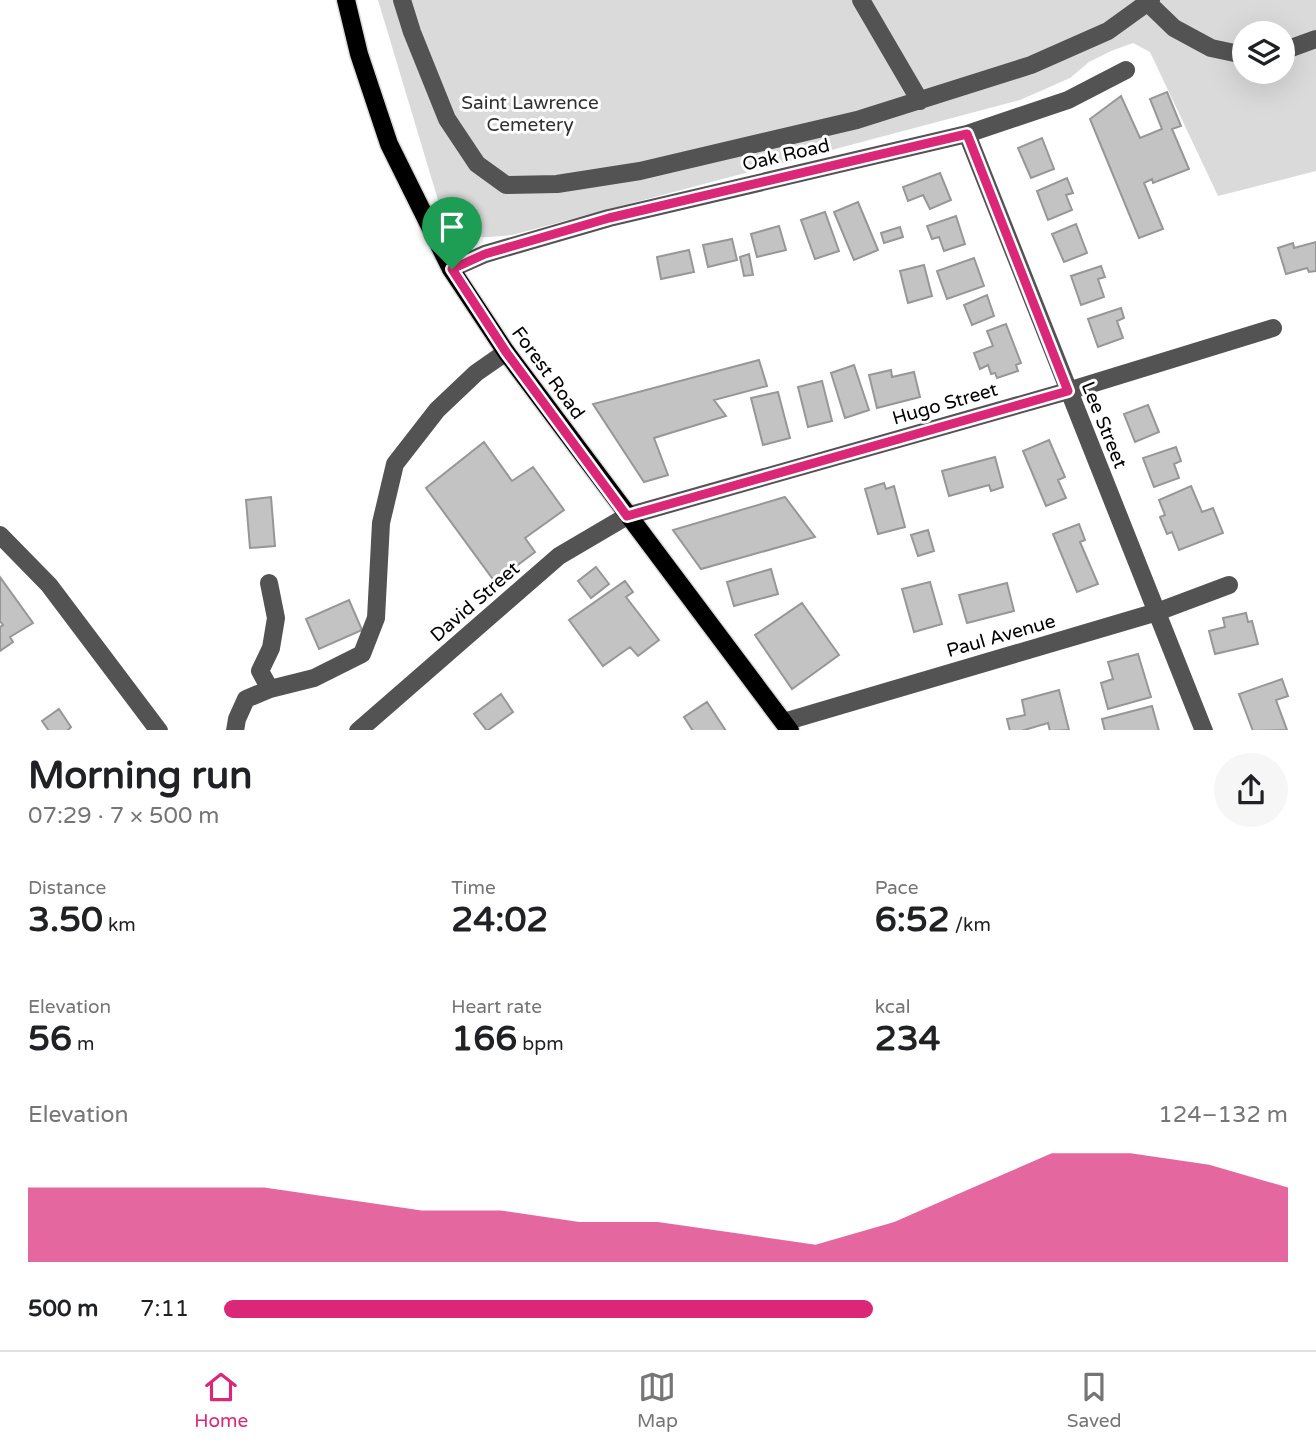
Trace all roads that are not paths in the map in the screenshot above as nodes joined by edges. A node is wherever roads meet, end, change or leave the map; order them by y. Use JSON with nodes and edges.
{"nodes":[{"id":1,"x":346,"y":0,"type":"edge"},
{"id":2,"x":402,"y":0,"type":"edge"},
{"id":3,"x":861,"y":0,"type":"edge"},
{"id":4,"x":1148,"y":1,"type":"edge"},
{"id":5,"x":1316,"y":39,"type":"edge"},
{"id":6,"x":1295,"y":47,"type":"edge"},
{"id":7,"x":1232,"y":53,"type":"edge"},
{"id":8,"x":1126,"y":70,"type":"dead end"},
{"id":9,"x":920,"y":101,"type":"junction"},
{"id":10,"x":967,"y":134,"type":"junction"},
{"id":11,"x":452,"y":269,"type":"junction"},
{"id":12,"x":1273,"y":328,"type":"dead end"},
{"id":13,"x":506,"y":352,"type":"junction"},
{"id":14,"x":1068,"y":391,"type":"junction"},
{"id":15,"x":627,"y":516,"type":"junction"},
{"id":16,"x":0,"y":535,"type":"edge"},
{"id":17,"x":269,"y":583,"type":"dead end"},
{"id":18,"x":1229,"y":585,"type":"dead end"},
{"id":19,"x":1157,"y":612,"type":"junction"},
{"id":20,"x":270,"y":689,"type":"junction"},
{"id":21,"x":787,"y":726,"type":"edge"},
{"id":22,"x":159,"y":730,"type":"edge"},
{"id":23,"x":235,"y":730,"type":"edge"},
{"id":24,"x":358,"y":730,"type":"edge"},
{"id":25,"x":1204,"y":730,"type":"edge"}],
"edges":[{"from":1,"to":11,"type":"main road","name":"Forest Road"},
{"from":2,"to":9,"type":"street"},
{"from":3,"to":9,"type":"street"},
{"from":4,"to":7,"type":"street"},
{"from":4,"to":9,"type":"street"},
{"from":5,"to":6,"type":"street"},
{"from":8,"to":10,"type":"street","name":"Oak Road"},
{"from":10,"to":11,"type":"street","name":"Oak Road"},
{"from":10,"to":14,"type":"street","name":"Lee Street"},
{"from":11,"to":13,"type":"main road","name":"Forest Road"},
{"from":12,"to":14,"type":"street","name":"Hugo Street"},
{"from":13,"to":15,"type":"main road","name":"Forest Road"},
{"from":13,"to":20,"type":"street"},
{"from":14,"to":15,"type":"street","name":"Hugo Street"},
{"from":14,"to":19,"type":"street","name":"Lee Street"},
{"from":15,"to":21,"type":"main road","name":"Forest Road"},
{"from":15,"to":24,"type":"street","name":"David Street"},
{"from":16,"to":22,"type":"street"},
{"from":17,"to":20,"type":"street"},
{"from":18,"to":19,"type":"street","name":"Paul Avenue"},
{"from":19,"to":21,"type":"street","name":"Paul Avenue"},
{"from":19,"to":25,"type":"street","name":"Lee Street"},
{"from":20,"to":23,"type":"street"}]}
